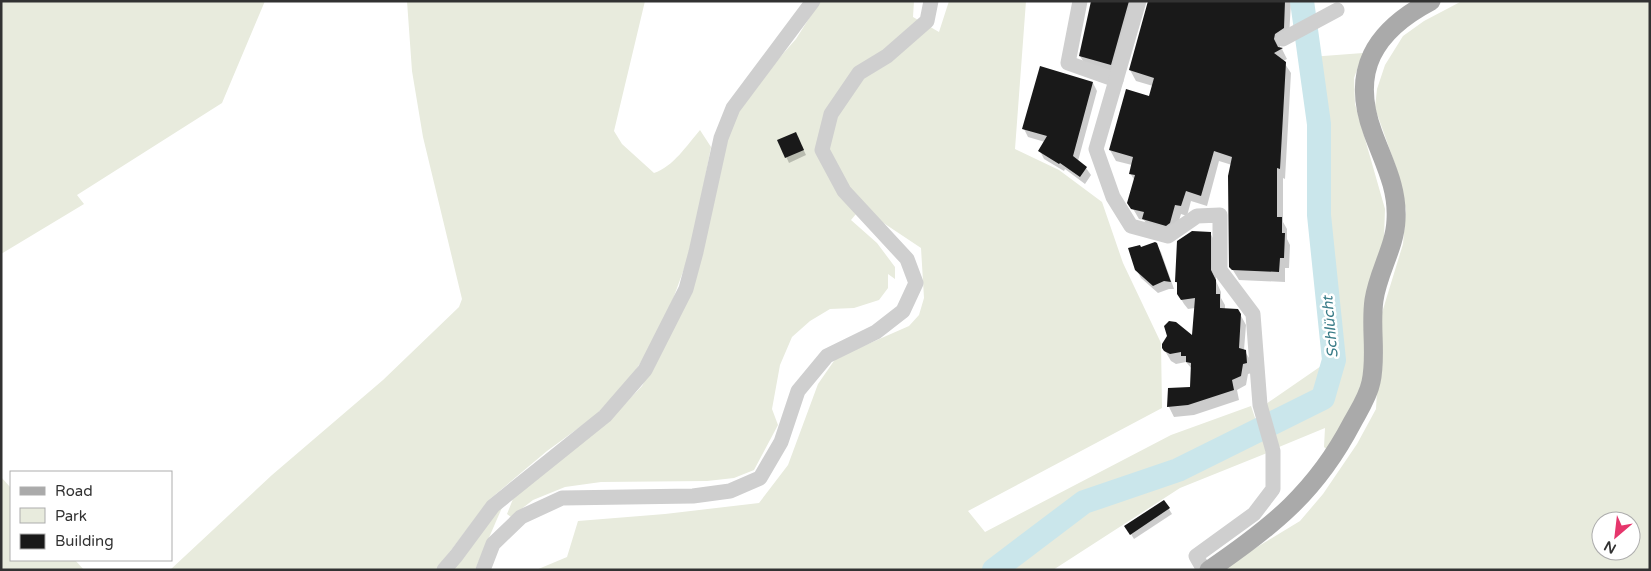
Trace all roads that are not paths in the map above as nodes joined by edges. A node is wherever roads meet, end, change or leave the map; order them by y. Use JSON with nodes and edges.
{"nodes":[{"id":1,"x":813,"y":1,"type":"edge"},
{"id":2,"x":931,"y":1,"type":"edge"},
{"id":3,"x":1080,"y":1,"type":"edge"},
{"id":4,"x":1139,"y":1,"type":"edge"},
{"id":5,"x":1431,"y":1,"type":"edge"},
{"id":6,"x":1337,"y":10,"type":"dead end"},
{"id":7,"x":1283,"y":39,"type":"dead end"},
{"id":8,"x":1116,"y":80,"type":"junction"},
{"id":9,"x":444,"y":570,"type":"edge"},
{"id":10,"x":483,"y":570,"type":"edge"},
{"id":11,"x":1204,"y":570,"type":"edge"},
{"id":12,"x":1209,"y":570,"type":"edge"}],
"edges":[{"from":1,"to":9,"type":"street"},
{"from":2,"to":10,"type":"street"},
{"from":3,"to":8,"type":"street"},
{"from":4,"to":8,"type":"street"},
{"from":5,"to":12,"type":"main road"},
{"from":6,"to":7,"type":"street"},
{"from":8,"to":11,"type":"street"}]}
